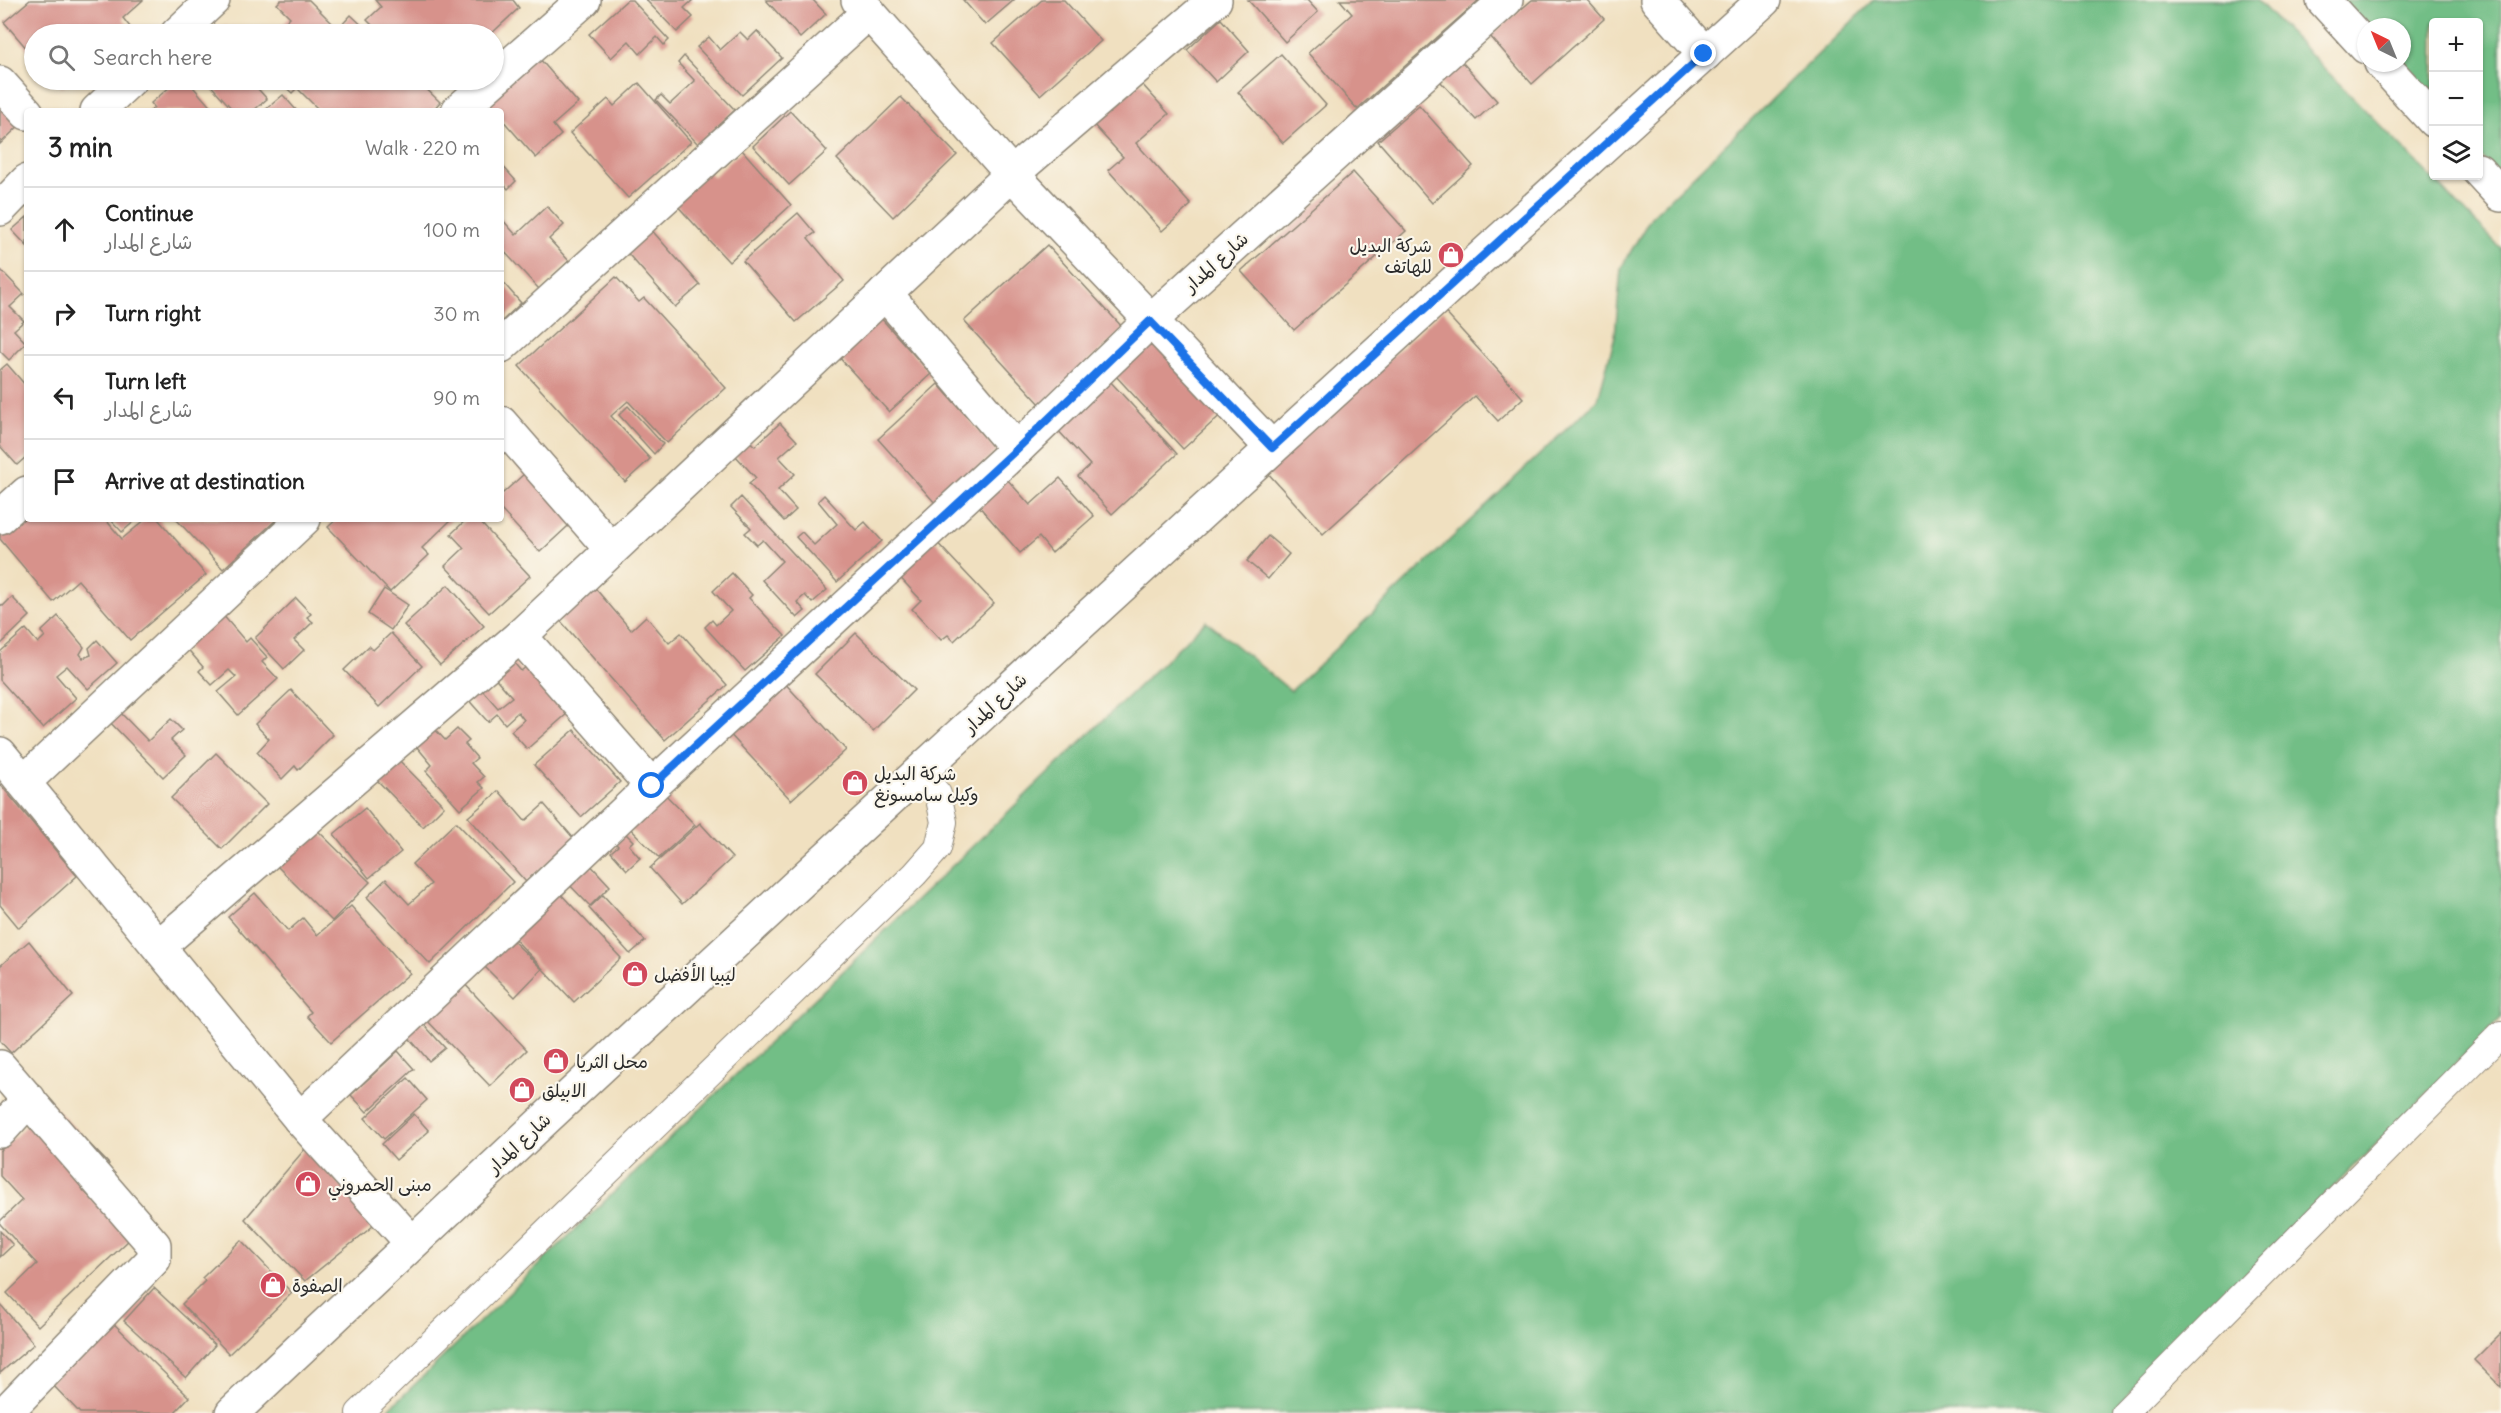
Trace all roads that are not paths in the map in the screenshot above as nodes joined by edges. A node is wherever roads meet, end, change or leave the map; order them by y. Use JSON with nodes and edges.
{"nodes":[{"id":1,"x":213,"y":0,"type":"edge"},
{"id":2,"x":584,"y":0,"type":"edge"},
{"id":3,"x":1215,"y":0,"type":"edge"},
{"id":4,"x":1506,"y":0,"type":"edge"},
{"id":5,"x":1657,"y":0,"type":"edge"},
{"id":6,"x":1764,"y":0,"type":"edge"},
{"id":7,"x":2323,"y":0,"type":"edge"},
{"id":8,"x":864,"y":6,"type":"edge"},
{"id":9,"x":188,"y":24,"type":"edge"},
{"id":10,"x":2357,"y":37,"type":"edge"},
{"id":11,"x":1704,"y":54,"type":"junction"},
{"id":12,"x":504,"y":70,"type":"edge"},
{"id":13,"x":2389,"y":72,"type":"edge"},
{"id":14,"x":0,"y":83,"type":"edge"},
{"id":15,"x":119,"y":90,"type":"edge"},
{"id":16,"x":482,"y":90,"type":"edge"},
{"id":17,"x":100,"y":108,"type":"edge"},
{"id":18,"x":461,"y":108,"type":"edge"},
{"id":19,"x":24,"y":110,"type":"edge"},
{"id":20,"x":2429,"y":117,"type":"edge"},
{"id":21,"x":1012,"y":174,"type":"junction"},
{"id":22,"x":2483,"y":175,"type":"edge"},
{"id":23,"x":24,"y":184,"type":"edge"},
{"id":24,"x":2501,"y":195,"type":"edge"},
{"id":25,"x":0,"y":209,"type":"edge"},
{"id":26,"x":885,"y":293,"type":"junction"},
{"id":27,"x":1150,"y":321,"type":"junction"},
{"id":28,"x":504,"y":343,"type":"edge"},
{"id":29,"x":504,"y":426,"type":"edge"},
{"id":30,"x":1272,"y":448,"type":"junction"},
{"id":31,"x":1017,"y":449,"type":"junction"},
{"id":32,"x":24,"y":496,"type":"edge"},
{"id":33,"x":0,"y":517,"type":"edge"},
{"id":34,"x":301,"y":522,"type":"edge"},
{"id":35,"x":611,"y":549,"type":"junction"},
{"id":36,"x":520,"y":636,"type":"junction"},
{"id":37,"x":0,"y":754,"type":"edge"},
{"id":38,"x":920,"y":772,"type":"junction"},
{"id":39,"x":24,"y":782,"type":"junction"},
{"id":40,"x":652,"y":786,"type":"junction"},
{"id":41,"x":159,"y":946,"type":"junction"},
{"id":42,"x":2501,"y":1034,"type":"edge"},
{"id":43,"x":0,"y":1066,"type":"edge"},
{"id":44,"x":29,"y":1099,"type":"junction"},
{"id":45,"x":300,"y":1119,"type":"junction"},
{"id":46,"x":0,"y":1131,"type":"edge"},
{"id":47,"x":412,"y":1243,"type":"junction"},
{"id":48,"x":5,"y":1413,"type":"edge"},
{"id":49,"x":232,"y":1413,"type":"edge"},
{"id":50,"x":359,"y":1413,"type":"edge"},
{"id":51,"x":2124,"y":1413,"type":"edge"}],
"edges":[{"from":1,"to":9,"type":"street"},
{"from":2,"to":12,"type":"street"},
{"from":3,"to":21,"type":"street"},
{"from":4,"to":27,"type":"street","name":"شارع المدار"},
{"from":5,"to":11,"type":"street"},
{"from":6,"to":11,"type":"street","name":"شارع المدار"},
{"from":7,"to":10,"type":"street"},
{"from":8,"to":21,"type":"street"},
{"from":8,"to":28,"type":"street"},
{"from":11,"to":30,"type":"street","name":"شارع المدار"},
{"from":13,"to":20,"type":"street"},
{"from":14,"to":19,"type":"street"},
{"from":15,"to":17,"type":"street"},
{"from":16,"to":18,"type":"street"},
{"from":21,"to":26,"type":"street"},
{"from":21,"to":27,"type":"street"},
{"from":22,"to":24,"type":"street"},
{"from":23,"to":25,"type":"street"},
{"from":26,"to":31,"type":"street"},
{"from":26,"to":35,"type":"street"},
{"from":27,"to":30,"type":"street"},
{"from":27,"to":31,"type":"street","name":"شارع المدار"},
{"from":29,"to":35,"type":"street"},
{"from":30,"to":38,"type":"street","name":"شارع المدار"},
{"from":31,"to":40,"type":"street","name":"شارع المدار"},
{"from":32,"to":33,"type":"street"},
{"from":34,"to":39,"type":"street"},
{"from":35,"to":36,"type":"street"},
{"from":36,"to":40,"type":"street"},
{"from":36,"to":41,"type":"street"},
{"from":37,"to":39,"type":"street"},
{"from":38,"to":47,"type":"street","name":"شارع المدار"},
{"from":38,"to":50,"type":"lane"},
{"from":39,"to":41,"type":"street"},
{"from":40,"to":45,"type":"street","name":"شارع المدار"},
{"from":41,"to":45,"type":"street"},
{"from":42,"to":51,"type":"lane"},
{"from":43,"to":44,"type":"street"},
{"from":44,"to":46,"type":"street"},
{"from":44,"to":48,"type":"street"},
{"from":45,"to":47,"type":"street"},
{"from":47,"to":49,"type":"street","name":"شارع المدار"}]}
